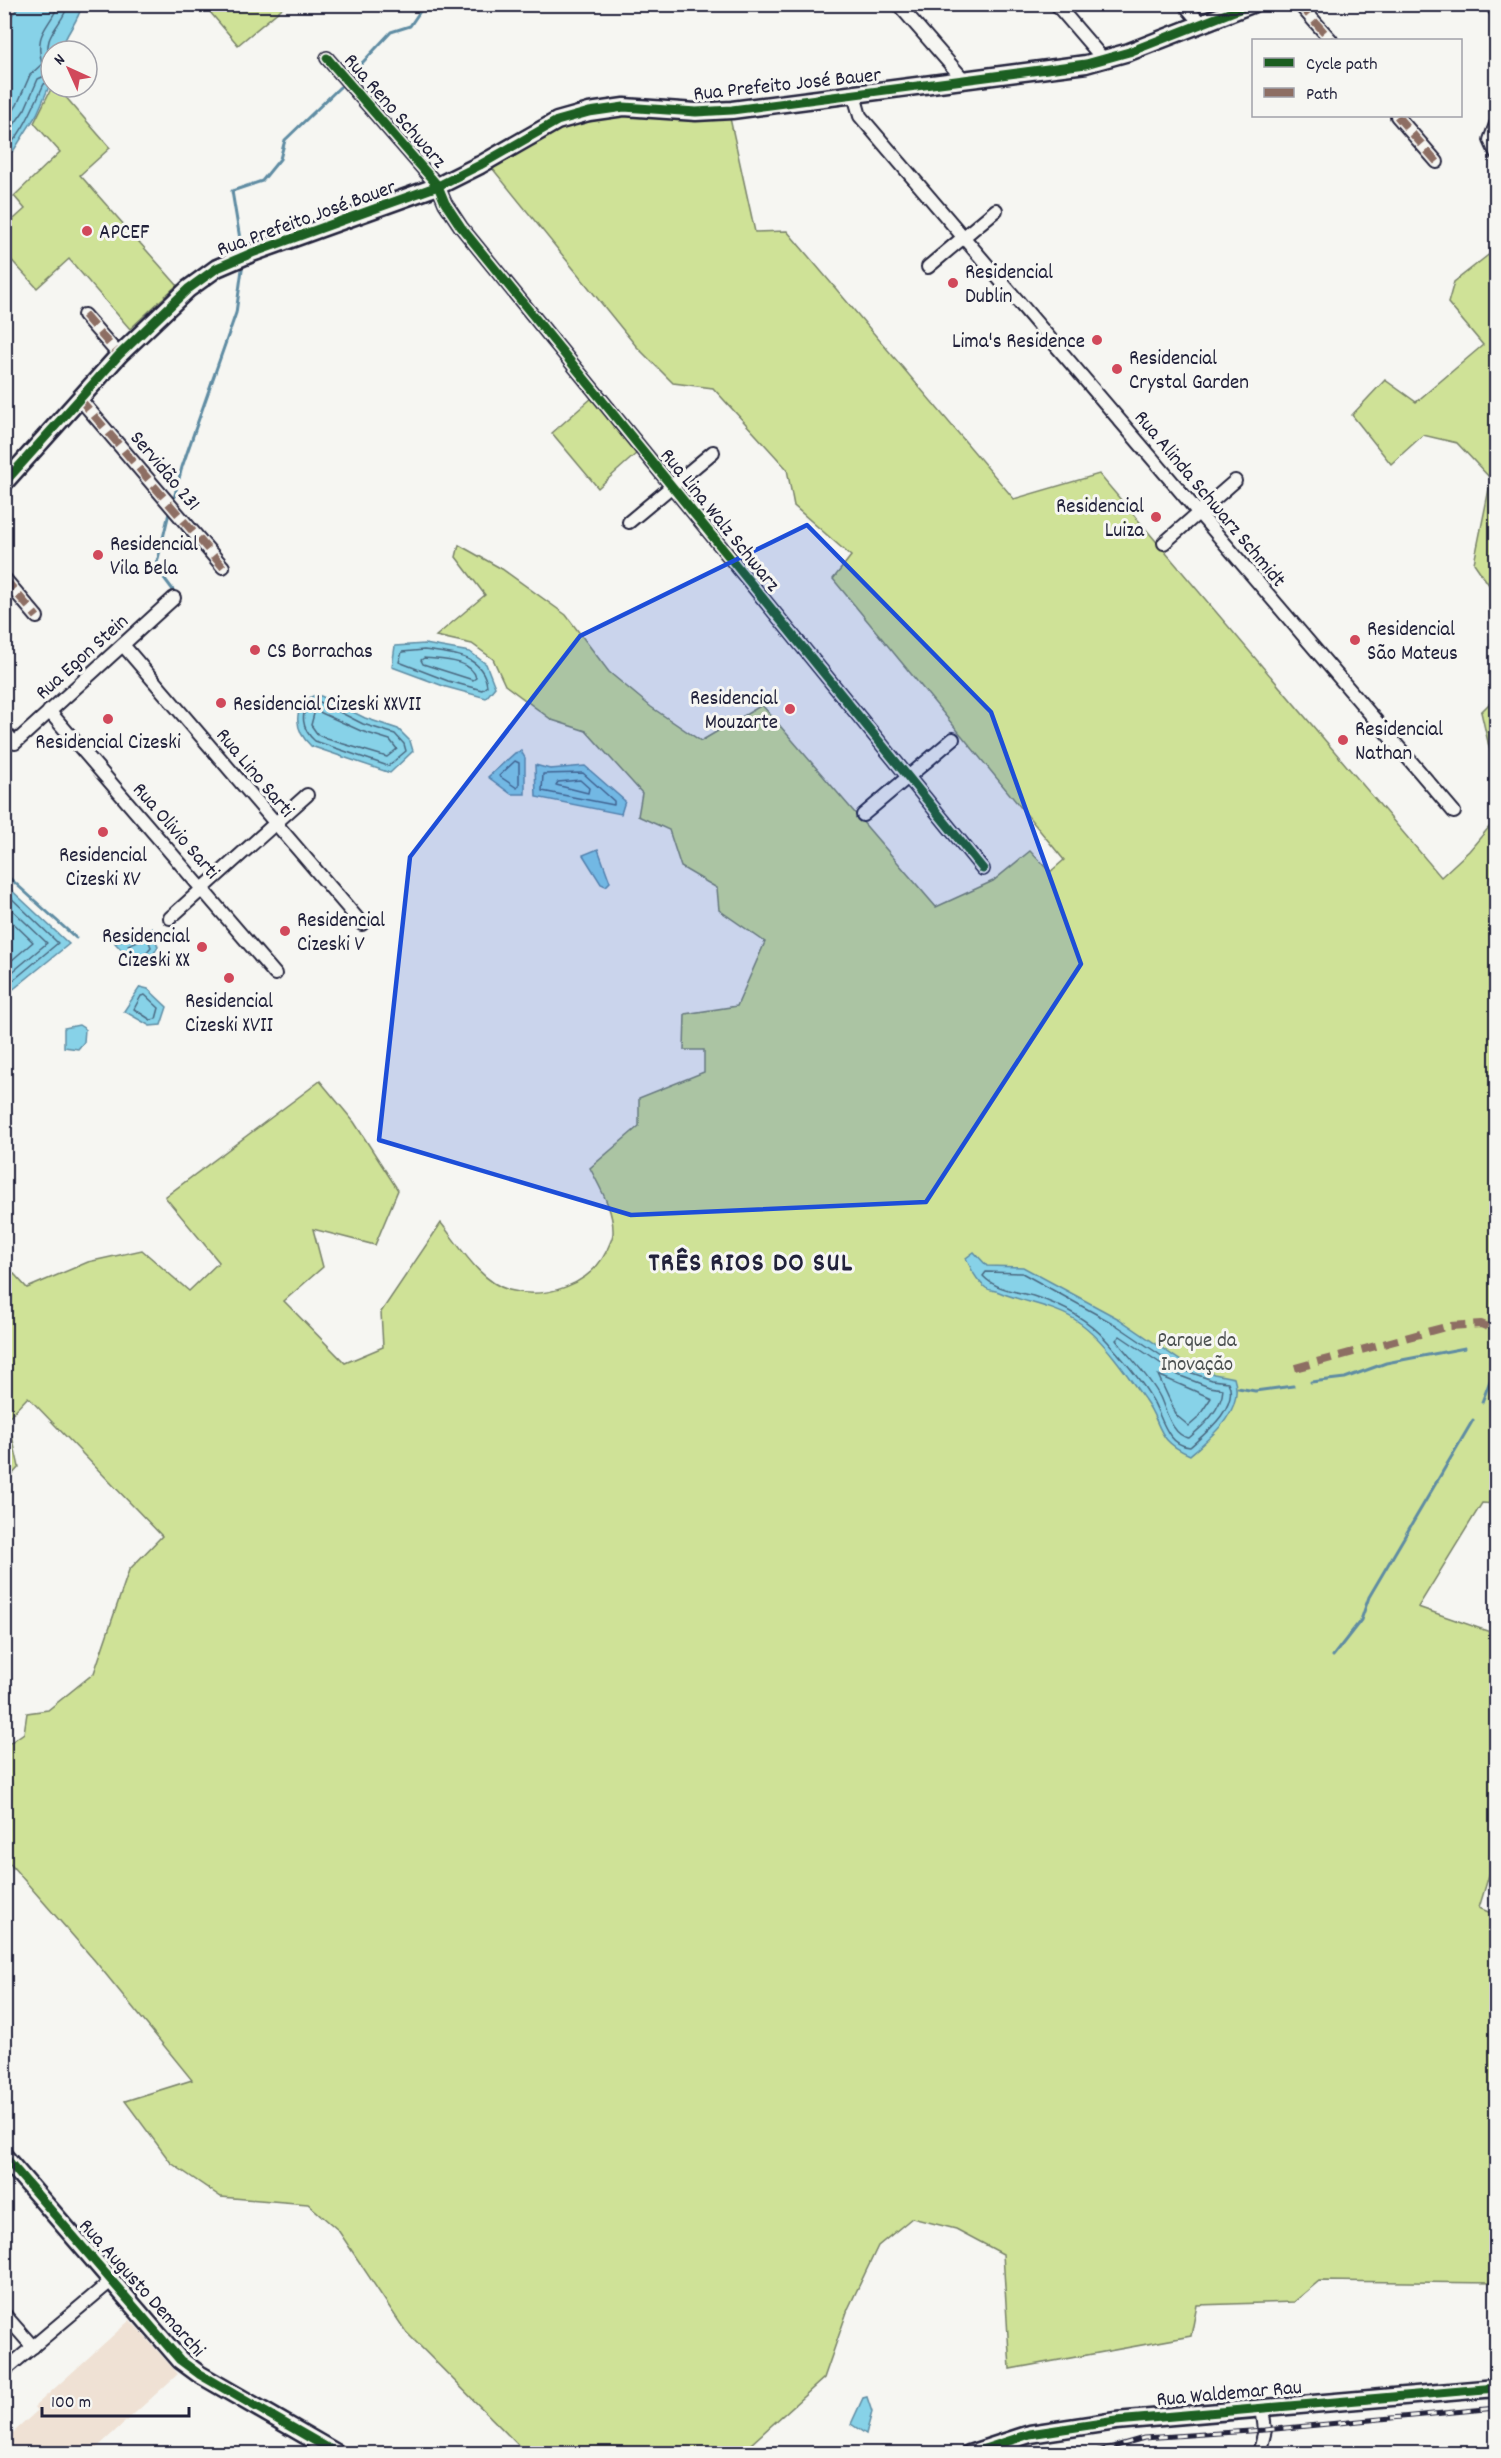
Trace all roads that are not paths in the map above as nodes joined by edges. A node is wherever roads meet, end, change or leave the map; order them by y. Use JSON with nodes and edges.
{"nodes":[{"id":1,"x":898,"y":4,"type":"edge"},
{"id":2,"x":1056,"y":4,"type":"edge"},
{"id":3,"x":1184,"y":4,"type":"edge"},
{"id":4,"x":1252,"y":4,"type":"edge"},
{"id":5,"x":1299,"y":4,"type":"edge"},
{"id":6,"x":1491,"y":4,"type":"edge"},
{"id":7,"x":1497,"y":11,"type":"edge"},
{"id":8,"x":1201,"y":24,"type":"junction"},
{"id":9,"x":1330,"y":39,"type":"edge"},
{"id":10,"x":327,"y":58,"type":"dead end"},
{"id":11,"x":1104,"y":60,"type":"junction"},
{"id":12,"x":964,"y":80,"type":"junction"},
{"id":13,"x":854,"y":95,"type":"junction"},
{"id":14,"x":1397,"y":117,"type":"edge"},
{"id":15,"x":1497,"y":124,"type":"edge"},
{"id":16,"x":1497,"y":153,"type":"edge"},
{"id":17,"x":1437,"y":162,"type":"dead end"},
{"id":18,"x":438,"y":186,"type":"junction"},
{"id":19,"x":996,"y":210,"type":"dead end"},
{"id":20,"x":964,"y":238,"type":"junction"},
{"id":21,"x":928,"y":267,"type":"dead end"},
{"id":22,"x":84,"y":315,"type":"dead end"},
{"id":23,"x":119,"y":355,"type":"junction"},
{"id":24,"x":79,"y":398,"type":"junction"},
{"id":25,"x":713,"y":452,"type":"dead end"},
{"id":26,"x":1235,"y":481,"type":"dead end"},
{"id":27,"x":4,"y":483,"type":"edge"},
{"id":28,"x":672,"y":487,"type":"junction"},
{"id":29,"x":1198,"y":513,"type":"junction"},
{"id":30,"x":629,"y":522,"type":"dead end"},
{"id":31,"x":1164,"y":543,"type":"dead end"},
{"id":32,"x":223,"y":567,"type":"dead end"},
{"id":33,"x":4,"y":578,"type":"edge"},
{"id":34,"x":174,"y":598,"type":"dead end"},
{"id":35,"x":38,"y":617,"type":"dead end"},
{"id":36,"x":123,"y":645,"type":"junction"},
{"id":37,"x":50,"y":711,"type":"junction"},
{"id":38,"x":4,"y":731,"type":"edge"},
{"id":39,"x":953,"y":739,"type":"dead end"},
{"id":40,"x":908,"y":778,"type":"junction"},
{"id":41,"x":307,"y":795,"type":"dead end"},
{"id":42,"x":1454,"y":812,"type":"dead end"},
{"id":43,"x":863,"y":815,"type":"dead end"},
{"id":44,"x":274,"y":825,"type":"junction"},
{"id":45,"x":983,"y":869,"type":"dead end"},
{"id":46,"x":203,"y":890,"type":"junction"},
{"id":47,"x":170,"y":918,"type":"dead end"},
{"id":48,"x":362,"y":924,"type":"dead end"},
{"id":49,"x":275,"y":975,"type":"dead end"},
{"id":50,"x":4,"y":2156,"type":"edge"},
{"id":51,"x":111,"y":2281,"type":"junction"},
{"id":52,"x":4,"y":2313,"type":"edge"},
{"id":53,"x":33,"y":2347,"type":"junction"},
{"id":54,"x":4,"y":2371,"type":"edge"},
{"id":55,"x":1497,"y":2388,"type":"edge"},
{"id":56,"x":1262,"y":2407,"type":"junction"},
{"id":57,"x":338,"y":2454,"type":"edge"},
{"id":58,"x":969,"y":2454,"type":"edge"},
{"id":59,"x":1259,"y":2454,"type":"edge"}],
"edges":[{"from":1,"to":12,"type":"street"},
{"from":2,"to":11,"type":"street"},
{"from":3,"to":8,"type":"street"},
{"from":4,"to":8,"type":"street","name":"Rua Prefeito José Bauer"},
{"from":5,"to":9,"type":"street"},
{"from":6,"to":7,"type":"street"},
{"from":8,"to":11,"type":"street","name":"Rua Prefeito José Bauer"},
{"from":10,"to":18,"type":"street","name":"Rua Reno Schwarz"},
{"from":11,"to":12,"type":"street","name":"Rua Prefeito José Bauer"},
{"from":12,"to":13,"type":"street","name":"Rua Prefeito José Bauer"},
{"from":13,"to":18,"type":"street","name":"Rua Prefeito José Bauer"},
{"from":13,"to":20,"type":"street","name":"Rua Alinda Schwarz Schmidt"},
{"from":14,"to":17,"type":"street"},
{"from":15,"to":16,"type":"street"},
{"from":18,"to":23,"type":"street","name":"Rua Prefeito José Bauer"},
{"from":18,"to":28,"type":"street","name":"Rua Lina Walz Schwarz"},
{"from":19,"to":20,"type":"street"},
{"from":20,"to":21,"type":"street"},
{"from":20,"to":29,"type":"street","name":"Rua Alinda Schwarz Schmidt"},
{"from":22,"to":23,"type":"street"},
{"from":23,"to":24,"type":"street","name":"Rua Prefeito José Bauer"},
{"from":24,"to":27,"type":"street","name":"Rua Prefeito José Bauer"},
{"from":24,"to":32,"type":"street","name":"Servidão 231"},
{"from":25,"to":28,"type":"street"},
{"from":26,"to":29,"type":"street"},
{"from":28,"to":30,"type":"street"},
{"from":28,"to":40,"type":"street","name":"Rua Lina Walz Schwarz"},
{"from":29,"to":31,"type":"street"},
{"from":29,"to":42,"type":"street","name":"Rua Alinda Schwarz Schmidt"},
{"from":33,"to":35,"type":"street"},
{"from":34,"to":36,"type":"street","name":"Rua Egon Stein"},
{"from":36,"to":37,"type":"street","name":"Rua Egon Stein"},
{"from":36,"to":44,"type":"street","name":"Rua Lino Sarti"},
{"from":37,"to":38,"type":"street","name":"Rua Egon Stein"},
{"from":37,"to":46,"type":"street","name":"Rua Olivio Sarti"},
{"from":39,"to":40,"type":"street"},
{"from":40,"to":43,"type":"street"},
{"from":40,"to":45,"type":"street","name":"Rua Lina Walz Schwarz"},
{"from":41,"to":44,"type":"street"},
{"from":44,"to":46,"type":"street"},
{"from":44,"to":48,"type":"street","name":"Rua Lino Sarti"},
{"from":46,"to":47,"type":"street"},
{"from":46,"to":49,"type":"street","name":"Rua Olivio Sarti"},
{"from":50,"to":51,"type":"street","name":"Rua Augusto Demarchi"},
{"from":51,"to":53,"type":"street"},
{"from":51,"to":57,"type":"street","name":"Rua Augusto Demarchi"},
{"from":52,"to":53,"type":"street"},
{"from":53,"to":54,"type":"street"},
{"from":55,"to":56,"type":"street","name":"Rua Waldemar Rau"},
{"from":56,"to":58,"type":"street","name":"Rua Waldemar Rau"},
{"from":56,"to":59,"type":"street"}]}
